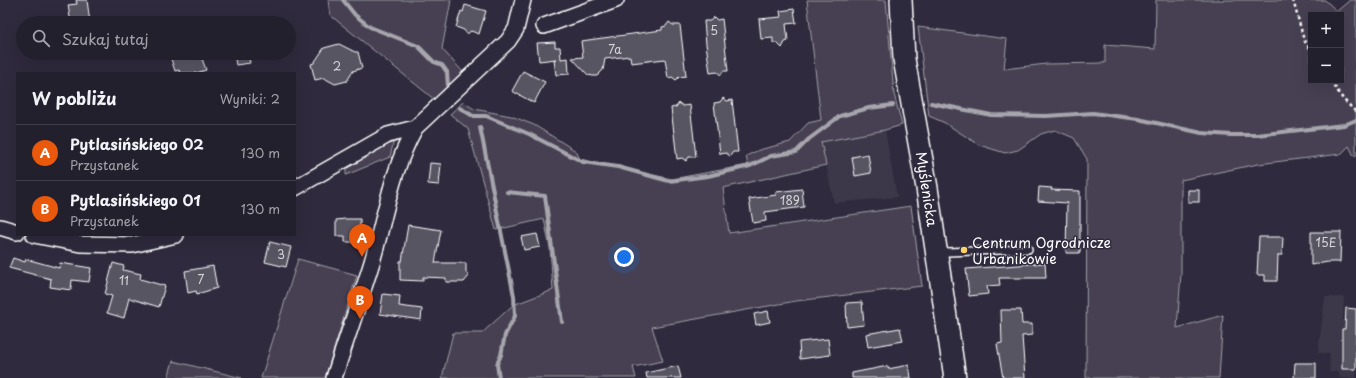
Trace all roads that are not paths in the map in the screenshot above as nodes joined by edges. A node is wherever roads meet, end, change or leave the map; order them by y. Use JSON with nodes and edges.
{"nodes":[{"id":1,"x":523,"y":0,"type":"edge"},
{"id":2,"x":616,"y":0,"type":"edge"},
{"id":3,"x":901,"y":0,"type":"edge"},
{"id":4,"x":544,"y":26,"type":"dead end"},
{"id":5,"x":416,"y":128,"type":"junction"},
{"id":6,"x":296,"y":187,"type":"edge"},
{"id":7,"x":0,"y":227,"type":"edge"},
{"id":8,"x":16,"y":232,"type":"edge"},
{"id":9,"x":39,"y":236,"type":"edge"},
{"id":10,"x":172,"y":236,"type":"edge"},
{"id":11,"x":1028,"y":249,"type":"dead end"},
{"id":12,"x":936,"y":251,"type":"junction"},
{"id":13,"x":334,"y":378,"type":"edge"},
{"id":14,"x":955,"y":378,"type":"edge"}],
"edges":[{"from":1,"to":5,"type":"street"},
{"from":2,"to":4,"type":"street"},
{"from":3,"to":12,"type":"street","name":"Myślenicka"},
{"from":5,"to":6,"type":"street"},
{"from":5,"to":13,"type":"street"},
{"from":7,"to":8,"type":"street"},
{"from":9,"to":10,"type":"street"},
{"from":11,"to":12,"type":"lane"},
{"from":12,"to":14,"type":"street","name":"Myślenicka"}]}
